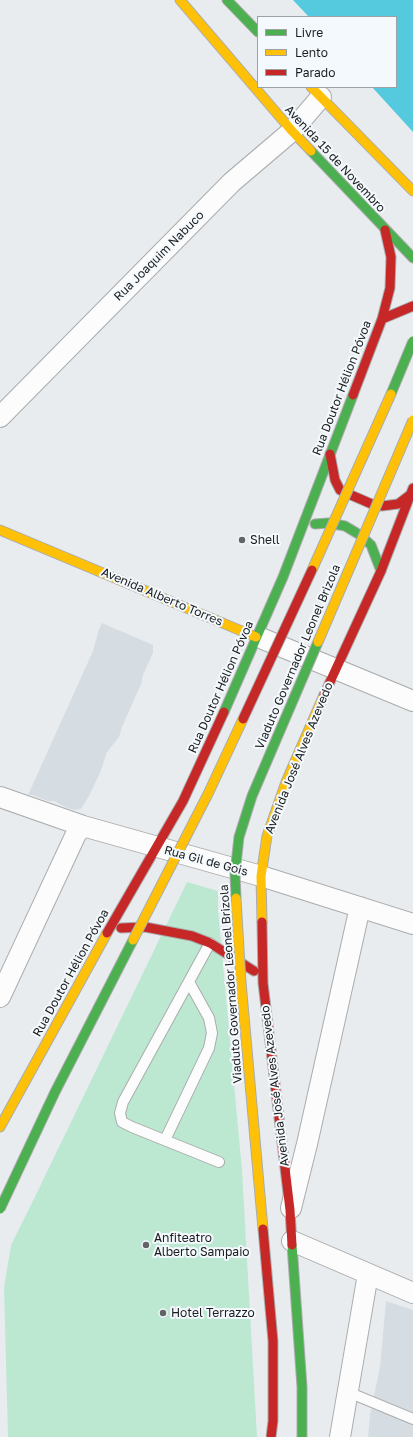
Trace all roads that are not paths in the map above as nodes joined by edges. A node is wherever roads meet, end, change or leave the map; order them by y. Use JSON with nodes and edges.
{"nodes":[{"id":1,"x":180,"y":0,"type":"edge"},
{"id":2,"x":228,"y":0,"type":"edge"},
{"id":3,"x":257,"y":31,"type":"edge"},
{"id":4,"x":316,"y":92,"type":"edge"},
{"id":5,"x":292,"y":131,"type":"junction"},
{"id":6,"x":413,"y":191,"type":"edge"},
{"id":7,"x":384,"y":230,"type":"junction"},
{"id":8,"x":413,"y":258,"type":"edge"},
{"id":9,"x":413,"y":306,"type":"edge"},
{"id":10,"x":382,"y":319,"type":"junction"},
{"id":11,"x":413,"y":341,"type":"edge"},
{"id":12,"x":0,"y":417,"type":"edge"},
{"id":13,"x":413,"y":420,"type":"edge"},
{"id":14,"x":330,"y":454,"type":"junction"},
{"id":15,"x":412,"y":491,"type":"edge"},
{"id":16,"x":302,"y":529,"type":"junction"},
{"id":17,"x":0,"y":530,"type":"edge"},
{"id":18,"x":381,"y":571,"type":"junction"},
{"id":19,"x":256,"y":636,"type":"junction"},
{"id":20,"x":336,"y":669,"type":"junction"},
{"id":21,"x":413,"y":701,"type":"edge"},
{"id":22,"x":0,"y":797,"type":"edge"},
{"id":23,"x":83,"y":826,"type":"junction"},
{"id":24,"x":157,"y":847,"type":"junction"},
{"id":25,"x":261,"y":876,"type":"junction"},
{"id":26,"x":360,"y":907,"type":"junction"},
{"id":27,"x":413,"y":924,"type":"edge"},
{"id":28,"x":108,"y":930,"type":"junction"},
{"id":29,"x":210,"y":943,"type":"junction"},
{"id":30,"x":189,"y":982,"type":"junction"},
{"id":31,"x":263,"y":984,"type":"junction"},
{"id":32,"x":0,"y":997,"type":"edge"},
{"id":33,"x":0,"y":1127,"type":"edge"},
{"id":34,"x":165,"y":1140,"type":"junction"},
{"id":35,"x":218,"y":1162,"type":"dead end"},
{"id":36,"x":0,"y":1209,"type":"edge"},
{"id":37,"x":290,"y":1210,"type":"junction"},
{"id":38,"x":292,"y":1241,"type":"junction"},
{"id":39,"x":368,"y":1274,"type":"junction"},
{"id":40,"x":413,"y":1293,"type":"edge"},
{"id":41,"x":348,"y":1392,"type":"junction"},
{"id":42,"x":413,"y":1419,"type":"edge"},
{"id":43,"x":271,"y":1437,"type":"edge"},
{"id":44,"x":302,"y":1437,"type":"edge"},
{"id":45,"x":340,"y":1437,"type":"edge"}],
"edges":[{"from":1,"to":5,"type":"main road","name":"Avenida 15 de Novembro"},
{"from":2,"to":3,"type":"main road"},
{"from":4,"to":5,"type":"street","name":"Rua Joaquim Nabuco"},
{"from":4,"to":6,"type":"main road"},
{"from":5,"to":7,"type":"main road","name":"Avenida 15 de Novembro"},
{"from":5,"to":12,"type":"street","name":"Rua Joaquim Nabuco"},
{"from":7,"to":8,"type":"main road","name":"Avenida 15 de Novembro"},
{"from":7,"to":10,"type":"main road","name":"Rua Doutor Hélion Póvoa"},
{"from":9,"to":10,"type":"main road"},
{"from":10,"to":14,"type":"main road","name":"Rua Doutor Hélion Póvoa"},
{"from":11,"to":36,"type":"main road","name":"Viaduto Governador Leonel Brizola","bridge":true},
{"from":13,"to":43,"type":"main road","name":"Viaduto Governador Leonel Brizola","bridge":true},
{"from":14,"to":15,"type":"main road"},
{"from":14,"to":16,"type":"main road","name":"Rua Doutor Hélion Póvoa"},
{"from":15,"to":18,"type":"main road","name":"Avenida José Alves Azevedo"},
{"from":16,"to":18,"type":"main road"},
{"from":16,"to":19,"type":"main road","name":"Rua Doutor Hélion Póvoa"},
{"from":17,"to":19,"type":"main road","name":"Avenida Alberto Torres"},
{"from":18,"to":20,"type":"main road","name":"Avenida José Alves Azevedo"},
{"from":19,"to":20,"type":"street","name":"Avenida Alberto Torres"},
{"from":19,"to":24,"type":"main road","name":"Rua Doutor Hélion Póvoa"},
{"from":20,"to":21,"type":"street","name":"Avenida Alberto Torres"},
{"from":20,"to":25,"type":"main road","name":"Avenida José Alves Azevedo"},
{"from":22,"to":23,"type":"street","name":"Rua Gil de Gois"},
{"from":23,"to":24,"type":"street","name":"Rua Gil de Gois"},
{"from":23,"to":32,"type":"street"},
{"from":24,"to":25,"type":"street","name":"Rua Gil de Gois"},
{"from":24,"to":28,"type":"main road","name":"Rua Doutor Hélion Póvoa"},
{"from":25,"to":26,"type":"street","name":"Rua Gil de Gois"},
{"from":25,"to":31,"type":"main road","name":"Avenida José Alves Azevedo"},
{"from":26,"to":27,"type":"street","name":"Rua Gil de Gois"},
{"from":26,"to":37,"type":"street","name":"Avenida José Alves Azevedo"},
{"from":28,"to":29,"type":"main road"},
{"from":28,"to":33,"type":"main road","name":"Rua Doutor Hélion Póvoa"},
{"from":29,"to":30,"type":"lane"},
{"from":29,"to":31,"type":"main road"},
{"from":30,"to":34,"type":"lane"},
{"from":30,"to":34,"type":"lane"},
{"from":31,"to":37,"type":"main road","name":"Avenida José Alves Azevedo"},
{"from":34,"to":35,"type":"lane"},
{"from":37,"to":38,"type":"main road","name":"Avenida José Alves Azevedo"},
{"from":38,"to":39,"type":"street"},
{"from":38,"to":44,"type":"main road","name":"Avenida José Alves Azevedo"},
{"from":39,"to":40,"type":"street"},
{"from":39,"to":41,"type":"street"},
{"from":41,"to":42,"type":"lane"},
{"from":41,"to":45,"type":"street"}]}
